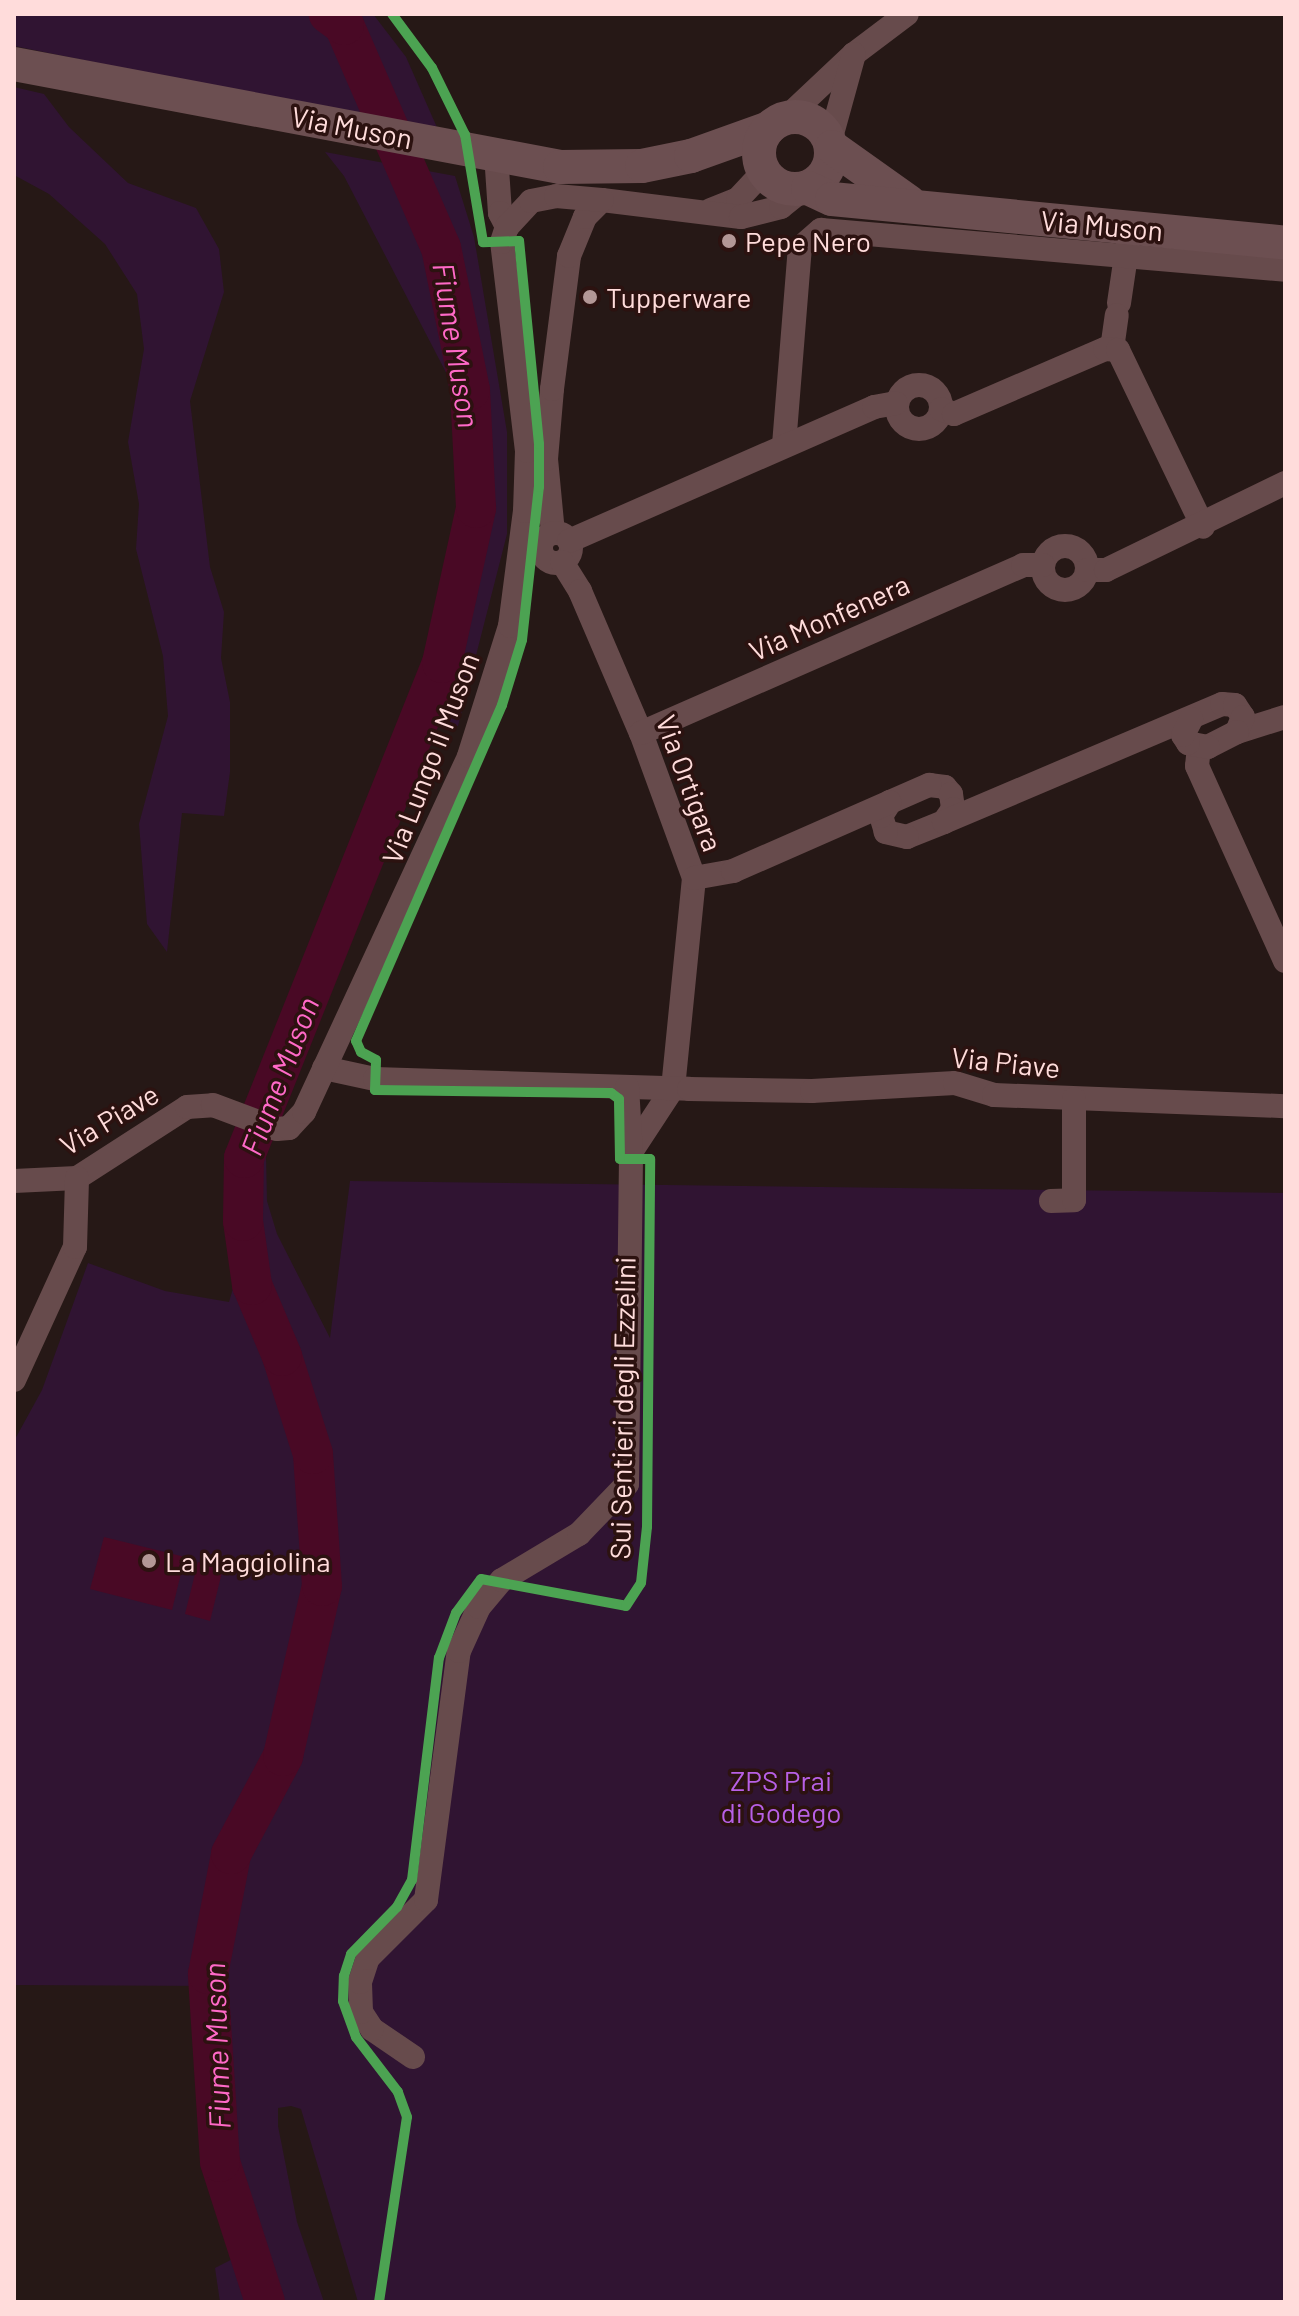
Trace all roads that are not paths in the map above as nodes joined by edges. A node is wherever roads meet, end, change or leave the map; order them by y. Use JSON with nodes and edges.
{"nodes":[{"id":1,"x":907,"y":14,"type":"edge"},
{"id":2,"x":854,"y":54,"type":"junction"},
{"id":3,"x":14,"y":64,"type":"edge"},
{"id":4,"x":777,"y":123,"type":"junction"},
{"id":5,"x":831,"y":144,"type":"junction"},
{"id":6,"x":496,"y":154,"type":"junction"},
{"id":7,"x":691,"y":156,"type":"junction"},
{"id":8,"x":763,"y":169,"type":"junction"},
{"id":9,"x":805,"y":188,"type":"junction"},
{"id":10,"x":602,"y":200,"type":"junction"},
{"id":11,"x":920,"y":207,"type":"junction"},
{"id":12,"x":711,"y":210,"type":"junction"},
{"id":13,"x":507,"y":227,"type":"junction"},
{"id":14,"x":1128,"y":242,"type":"junction"},
{"id":15,"x":1285,"y":243,"type":"edge"},
{"id":16,"x":1285,"y":270,"type":"edge"},
{"id":17,"x":1112,"y":349,"type":"junction"},
{"id":18,"x":784,"y":445,"type":"junction"},
{"id":19,"x":1285,"y":483,"type":"edge"},
{"id":20,"x":1203,"y":527,"type":"junction"},
{"id":21,"x":561,"y":545,"type":"junction"},
{"id":22,"x":1281,"y":719,"type":"edge"},
{"id":23,"x":1184,"y":732,"type":"junction"},
{"id":24,"x":641,"y":733,"type":"junction"},
{"id":25,"x":951,"y":794,"type":"junction"},
{"id":26,"x":977,"y":806,"type":"junction"},
{"id":27,"x":886,"y":814,"type":"junction"},
{"id":28,"x":944,"y":822,"type":"junction"},
{"id":29,"x":694,"y":878,"type":"junction"},
{"id":30,"x":1285,"y":961,"type":"edge"},
{"id":31,"x":324,"y":1068,"type":"junction"},
{"id":32,"x":627,"y":1087,"type":"junction"},
{"id":33,"x":673,"y":1088,"type":"junction"},
{"id":34,"x":1074,"y":1099,"type":"junction"},
{"id":35,"x":1285,"y":1106,"type":"edge"},
{"id":36,"x":277,"y":1129,"type":"joint"},
{"id":37,"x":631,"y":1156,"type":"junction"},
{"id":38,"x":77,"y":1178,"type":"junction"},
{"id":39,"x":14,"y":1181,"type":"edge"},
{"id":40,"x":1051,"y":1201,"type":"dead end"},
{"id":41,"x":14,"y":1380,"type":"edge"},
{"id":42,"x":413,"y":2057,"type":"dead end"}],
"edges":[{"from":1,"to":2,"type":"street"},
{"from":2,"to":4,"type":"street"},
{"from":2,"to":5,"type":"street"},
{"from":3,"to":6,"type":"main road","name":"Via Muson"},
{"from":4,"to":5,"type":"main road","name":"Via Muson"},
{"from":4,"to":7,"type":"main road","name":"Via Muson"},
{"from":4,"to":8,"type":"main road"},
{"from":5,"to":9,"type":"main road"},
{"from":5,"to":11,"type":"main road","name":"Via Muson"},
{"from":6,"to":7,"type":"main road","name":"Via Muson"},
{"from":6,"to":13,"type":"street","name":"Via Lungo il Muson"},
{"from":7,"to":8,"type":"main road","name":"Via Muson"},
{"from":8,"to":9,"type":"main road","name":"Via Muson"},
{"from":8,"to":12,"type":"street"},
{"from":9,"to":11,"type":"main road","name":"Via Muson"},
{"from":9,"to":12,"type":"street"},
{"from":10,"to":12,"type":"street"},
{"from":10,"to":13,"type":"street"},
{"from":10,"to":21,"type":"street"},
{"from":11,"to":14,"type":"main road","name":"Via Muson"},
{"from":13,"to":31,"type":"street","name":"Via Lungo il Muson"},
{"from":14,"to":15,"type":"main road","name":"Via Muson"},
{"from":14,"to":16,"type":"street"},
{"from":14,"to":17,"type":"street"},
{"from":14,"to":18,"type":"street"},
{"from":17,"to":18,"type":"street"},
{"from":17,"to":20,"type":"street"},
{"from":18,"to":21,"type":"street"},
{"from":19,"to":20,"type":"street","name":"Via Monfenera"},
{"from":20,"to":24,"type":"street","name":"Via Monfenera"},
{"from":21,"to":24,"type":"street","name":"Via Ortigara"},
{"from":22,"to":23,"type":"street"},
{"from":23,"to":26,"type":"street"},
{"from":23,"to":30,"type":"street"},
{"from":24,"to":29,"type":"street","name":"Via Ortigara"},
{"from":25,"to":26,"type":"street"},
{"from":25,"to":27,"type":"street"},
{"from":25,"to":28,"type":"street"},
{"from":26,"to":28,"type":"street"},
{"from":27,"to":28,"type":"street"},
{"from":27,"to":29,"type":"street"},
{"from":29,"to":33,"type":"street","name":"Via Ortigara"},
{"from":31,"to":32,"type":"street","name":"Via Piave"},
{"from":31,"to":36,"type":"street","name":"Via Lungo il Muson"},
{"from":32,"to":33,"type":"street","name":"Via Piave"},
{"from":32,"to":37,"type":"street"},
{"from":33,"to":34,"type":"street","name":"Via Piave"},
{"from":33,"to":37,"type":"street"},
{"from":34,"to":35,"type":"street","name":"Via Piave"},
{"from":34,"to":40,"type":"street"},
{"from":36,"to":38,"type":"street","name":"Via Piave"},
{"from":37,"to":42,"type":"street"},
{"from":38,"to":39,"type":"street","name":"Via Piave"},
{"from":38,"to":41,"type":"street"}]}
